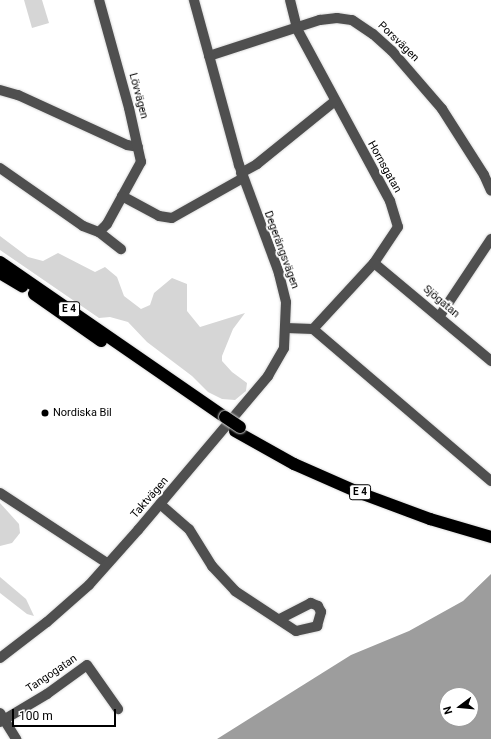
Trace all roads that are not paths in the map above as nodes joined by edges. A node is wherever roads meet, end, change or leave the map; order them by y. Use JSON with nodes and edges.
{"nodes":[{"id":1,"x":98,"y":0,"type":"edge"},
{"id":2,"x":194,"y":0,"type":"edge"},
{"id":3,"x":290,"y":0,"type":"edge"},
{"id":4,"x":297,"y":29,"type":"junction"},
{"id":5,"x":209,"y":56,"type":"junction"},
{"id":6,"x":0,"y":90,"type":"edge"},
{"id":7,"x":335,"y":101,"type":"junction"},
{"id":8,"x":138,"y":147,"type":"junction"},
{"id":9,"x":0,"y":168,"type":"edge"},
{"id":10,"x":242,"y":176,"type":"junction"},
{"id":11,"x":491,"y":191,"type":"edge"},
{"id":12,"x":122,"y":196,"type":"junction"},
{"id":13,"x":99,"y":232,"type":"junction"},
{"id":14,"x":491,"y":239,"type":"edge"},
{"id":15,"x":121,"y":249,"type":"dead end"},
{"id":16,"x":374,"y":263,"type":"junction"},
{"id":17,"x":2,"y":267,"type":"edge"},
{"id":18,"x":439,"y":317,"type":"junction"},
{"id":19,"x":286,"y":328,"type":"junction"},
{"id":20,"x":313,"y":329,"type":"junction"},
{"id":21,"x":491,"y":361,"type":"edge"},
{"id":22,"x":223,"y":420,"type":"junction"},
{"id":23,"x":237,"y":429,"type":"junction"},
{"id":24,"x":491,"y":481,"type":"edge"},
{"id":25,"x":0,"y":493,"type":"edge"},
{"id":26,"x":160,"y":504,"type":"junction"},
{"id":27,"x":491,"y":530,"type":"edge"},
{"id":28,"x":491,"y":537,"type":"edge"},
{"id":29,"x":107,"y":563,"type":"junction"},
{"id":30,"x":280,"y":619,"type":"dead end"},
{"id":31,"x":0,"y":658,"type":"edge"},
{"id":32,"x":118,"y":709,"type":"dead end"},
{"id":33,"x":1,"y":718,"type":"edge"},
{"id":34,"x":16,"y":739,"type":"edge"}],
"edges":[{"from":1,"to":8,"type":"street","name":"Lövvägen"},
{"from":2,"to":5,"type":"street","name":"Degerängsvägen"},
{"from":3,"to":4,"type":"street","name":"Hornsgatan"},
{"from":4,"to":5,"type":"street","name":"Porsvägen"},
{"from":4,"to":7,"type":"street","name":"Hornsgatan"},
{"from":4,"to":11,"type":"street","name":"Porsvägen"},
{"from":5,"to":10,"type":"street","name":"Degerängsvägen"},
{"from":6,"to":8,"type":"street"},
{"from":7,"to":10,"type":"street"},
{"from":7,"to":16,"type":"street","name":"Hornsgatan"},
{"from":8,"to":12,"type":"street","name":"Lövvägen"},
{"from":9,"to":13,"type":"street"},
{"from":10,"to":12,"type":"street"},
{"from":10,"to":19,"type":"street","name":"Degerängsvägen"},
{"from":12,"to":13,"type":"street","name":"Lövvägen"},
{"from":13,"to":15,"type":"street"},
{"from":14,"to":18,"type":"street"},
{"from":16,"to":18,"type":"street","name":"Sjögatan"},
{"from":16,"to":20,"type":"street","name":"Hornsgatan"},
{"from":17,"to":22,"type":"highway","number":"E 4"},
{"from":17,"to":22,"type":"highway","number":"E 4"},
{"from":18,"to":21,"type":"street","name":"Sjögatan"},
{"from":19,"to":20,"type":"street"},
{"from":19,"to":26,"type":"street","name":"Taktvägen"},
{"from":20,"to":24,"type":"street"},
{"from":22,"to":23,"type":"highway","number":"E 4","bridge":true},
{"from":23,"to":27,"type":"highway","number":"E 4"},
{"from":23,"to":28,"type":"highway","number":"E 4"},
{"from":25,"to":29,"type":"street"},
{"from":26,"to":29,"type":"street","name":"Taktvägen"},
{"from":26,"to":30,"type":"street"},
{"from":29,"to":31,"type":"street","name":"Taktvägen"},
{"from":32,"to":33,"type":"street","name":"Tangogatan"},
{"from":33,"to":34,"type":"street","name":"Tangogatan"}]}
